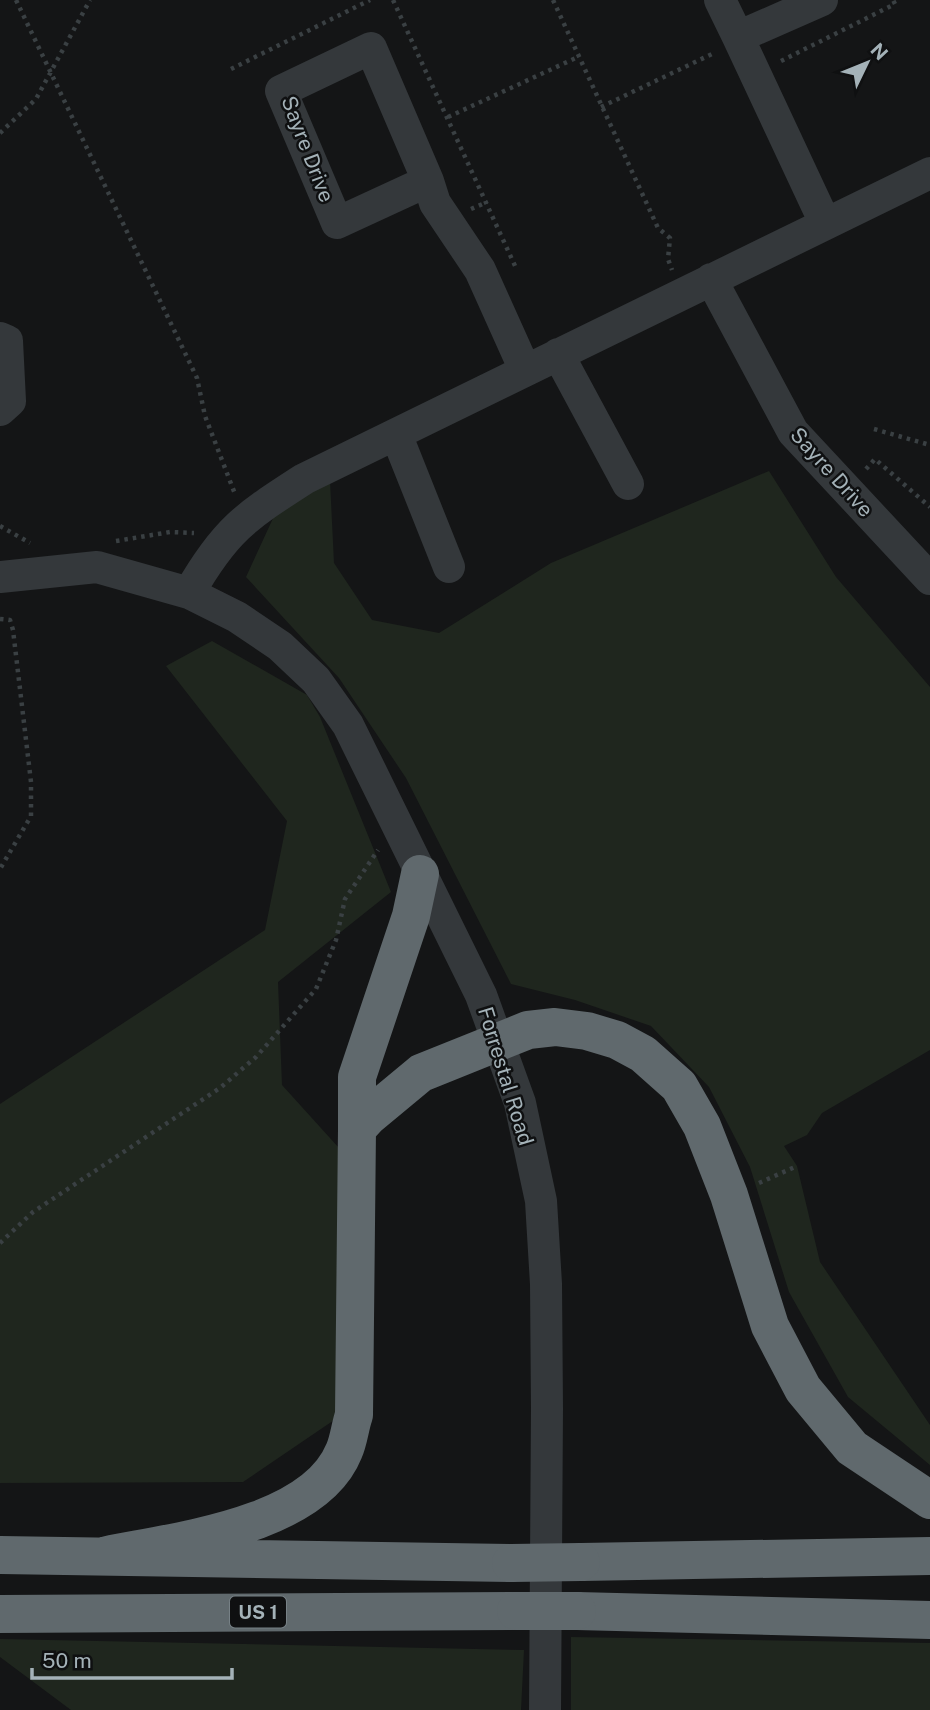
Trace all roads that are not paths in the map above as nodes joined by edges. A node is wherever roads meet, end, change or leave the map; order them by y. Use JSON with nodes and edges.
{"nodes":[{"id":1,"x":720,"y":0,"type":"edge"},
{"id":2,"x":822,"y":0,"type":"edge"},
{"id":3,"x":729,"y":43,"type":"junction"},
{"id":4,"x":930,"y":173,"type":"edge"},
{"id":5,"x":428,"y":181,"type":"junction"},
{"id":6,"x":825,"y":223,"type":"junction"},
{"id":7,"x":711,"y":279,"type":"junction"},
{"id":8,"x":0,"y":338,"type":"edge"},
{"id":9,"x":558,"y":354,"type":"junction"},
{"id":10,"x":525,"y":370,"type":"junction"},
{"id":11,"x":0,"y":410,"type":"edge"},
{"id":12,"x":396,"y":434,"type":"junction"},
{"id":13,"x":628,"y":484,"type":"dead end"},
{"id":14,"x":449,"y":567,"type":"dead end"},
{"id":15,"x":0,"y":577,"type":"edge"},
{"id":16,"x":930,"y":579,"type":"edge"},
{"id":17,"x":189,"y":593,"type":"junction"},
{"id":18,"x":420,"y":874,"type":"junction"},
{"id":19,"x":498,"y":1044,"type":"junction"},
{"id":20,"x":357,"y":1129,"type":"junction"},
{"id":21,"x":930,"y":1500,"type":"edge"},
{"id":22,"x":0,"y":1555,"type":"edge"},
{"id":23,"x":107,"y":1555,"type":"junction"},
{"id":24,"x":930,"y":1556,"type":"edge"},
{"id":25,"x":0,"y":1614,"type":"edge"},
{"id":26,"x":930,"y":1620,"type":"edge"},
{"id":27,"x":545,"y":1710,"type":"edge"}],
"edges":[{"from":1,"to":3,"type":"street"},
{"from":2,"to":3,"type":"street"},
{"from":3,"to":6,"type":"street"},
{"from":4,"to":6,"type":"street"},
{"from":5,"to":5,"type":"street","name":"Sayre Drive"},
{"from":5,"to":10,"type":"street","name":"Sayre Drive"},
{"from":6,"to":7,"type":"street"},
{"from":7,"to":9,"type":"street"},
{"from":7,"to":16,"type":"street","name":"Sayre Drive"},
{"from":8,"to":11,"type":"street"},
{"from":9,"to":10,"type":"street"},
{"from":9,"to":13,"type":"street"},
{"from":10,"to":12,"type":"street"},
{"from":12,"to":14,"type":"street"},
{"from":12,"to":17,"type":"street"},
{"from":15,"to":17,"type":"street"},
{"from":17,"to":18,"type":"street","name":"Forrestal Road"},
{"from":18,"to":19,"type":"street","name":"Forrestal Road"},
{"from":18,"to":20,"type":"highway"},
{"from":19,"to":20,"type":"highway"},
{"from":19,"to":21,"type":"highway"},
{"from":19,"to":27,"type":"street","name":"Forrestal Road"},
{"from":20,"to":23,"type":"highway"},
{"from":22,"to":23,"type":"highway"},
{"from":23,"to":24,"type":"highway","bridge":true},
{"from":25,"to":26,"type":"highway","number":"US 1","bridge":true}]}
